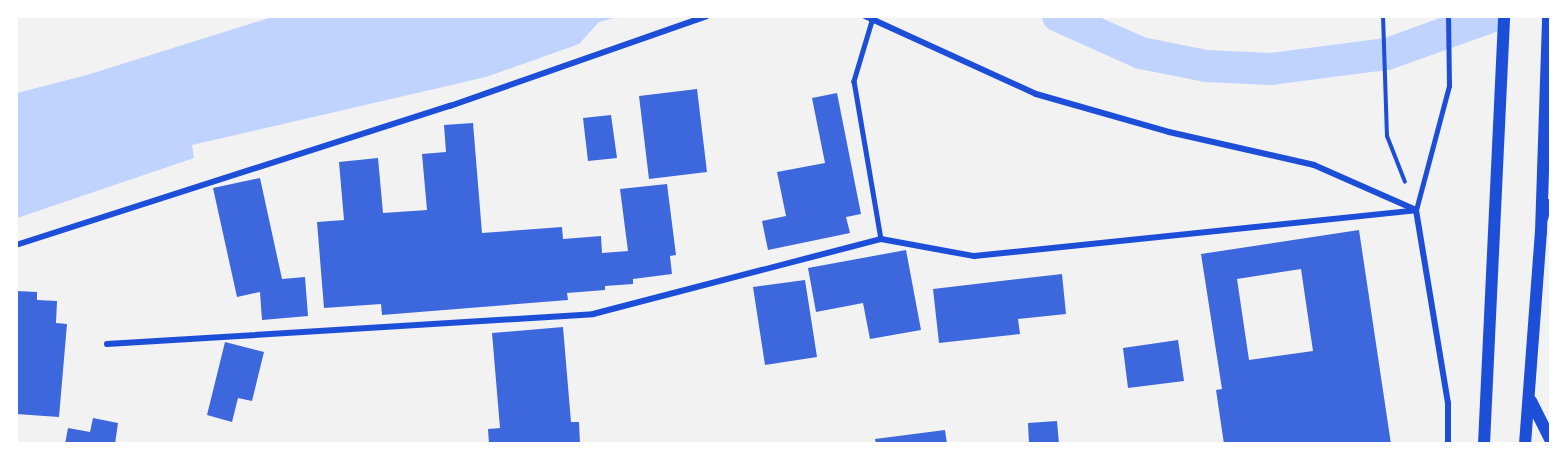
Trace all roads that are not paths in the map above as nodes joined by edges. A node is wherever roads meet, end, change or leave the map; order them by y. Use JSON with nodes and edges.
{"nodes":[{"id":1,"x":707,"y":16,"type":"edge"},
{"id":2,"x":865,"y":16,"type":"edge"},
{"id":3,"x":1448,"y":16,"type":"edge"},
{"id":4,"x":1504,"y":16,"type":"edge"},
{"id":5,"x":1548,"y":16,"type":"edge"},
{"id":6,"x":874,"y":19,"type":"edge"},
{"id":7,"x":1551,"y":202,"type":"edge"},
{"id":8,"x":1416,"y":210,"type":"junction"},
{"id":9,"x":1541,"y":232,"type":"junction"},
{"id":10,"x":881,"y":239,"type":"junction"},
{"id":11,"x":16,"y":245,"type":"edge"},
{"id":12,"x":107,"y":344,"type":"dead end"},
{"id":13,"x":1529,"y":397,"type":"junction"},
{"id":14,"x":1551,"y":439,"type":"edge"},
{"id":15,"x":1448,"y":444,"type":"edge"},
{"id":16,"x":1484,"y":444,"type":"edge"},
{"id":17,"x":1525,"y":444,"type":"edge"}],
"edges":[{"from":1,"to":11,"type":"street"},
{"from":2,"to":6,"type":"street"},
{"from":3,"to":8,"type":"lane"},
{"from":4,"to":16,"type":"main road"},
{"from":5,"to":9,"type":"main road"},
{"from":6,"to":8,"type":"street"},
{"from":6,"to":10,"type":"lane"},
{"from":7,"to":9,"type":"street"},
{"from":8,"to":10,"type":"street"},
{"from":8,"to":15,"type":"street"},
{"from":9,"to":13,"type":"main road"},
{"from":10,"to":12,"type":"street"},
{"from":13,"to":14,"type":"main road"},
{"from":13,"to":17,"type":"main road"}]}
